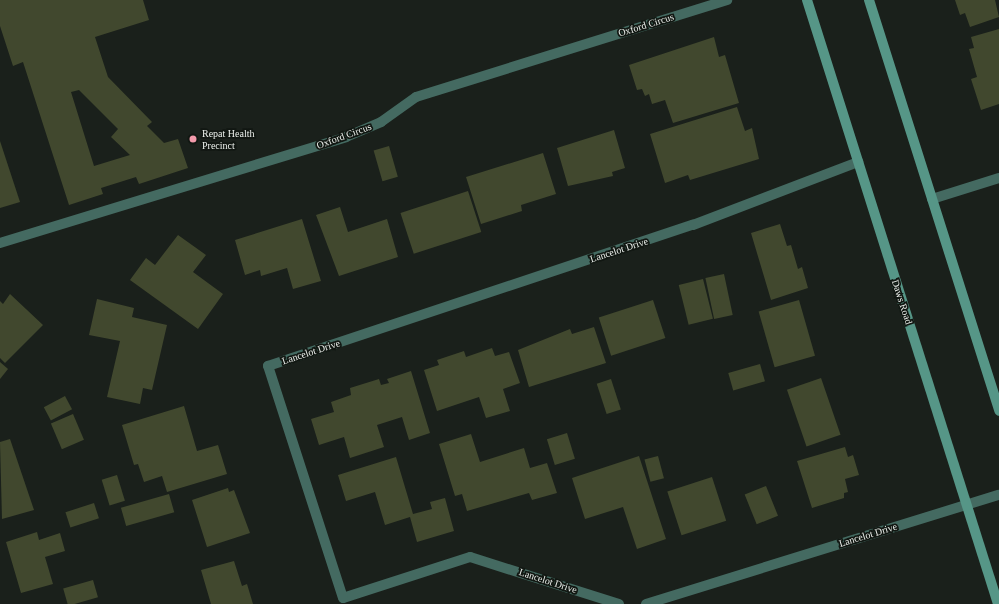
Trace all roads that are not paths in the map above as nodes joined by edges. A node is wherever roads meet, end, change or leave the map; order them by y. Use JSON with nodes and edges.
{"nodes":[{"id":1,"x":727,"y":0,"type":"edge"},
{"id":2,"x":807,"y":0,"type":"edge"},
{"id":3,"x":869,"y":0,"type":"edge"},
{"id":4,"x":858,"y":162,"type":"junction"},
{"id":5,"x":999,"y":178,"type":"edge"},
{"id":6,"x":932,"y":199,"type":"junction"},
{"id":7,"x":0,"y":243,"type":"edge"},
{"id":8,"x":999,"y":411,"type":"edge"},
{"id":9,"x":999,"y":495,"type":"edge"},
{"id":10,"x":966,"y":505,"type":"junction"},
{"id":11,"x":620,"y":604,"type":"edge"},
{"id":12,"x":646,"y":604,"type":"edge"},
{"id":13,"x":998,"y":604,"type":"edge"}],
"edges":[{"from":1,"to":7,"type":"street","name":"Oxford Circus"},
{"from":2,"to":4,"type":"main road","name":"Daws Road"},
{"from":3,"to":6,"type":"main road"},
{"from":4,"to":10,"type":"main road","name":"Daws Road"},
{"from":4,"to":11,"type":"street","name":"Lancelot Drive"},
{"from":5,"to":6,"type":"street"},
{"from":6,"to":8,"type":"main road"},
{"from":9,"to":10,"type":"street","name":"Lancelot Drive"},
{"from":10,"to":12,"type":"street","name":"Lancelot Drive"},
{"from":10,"to":13,"type":"main road","name":"Daws Road"}]}
